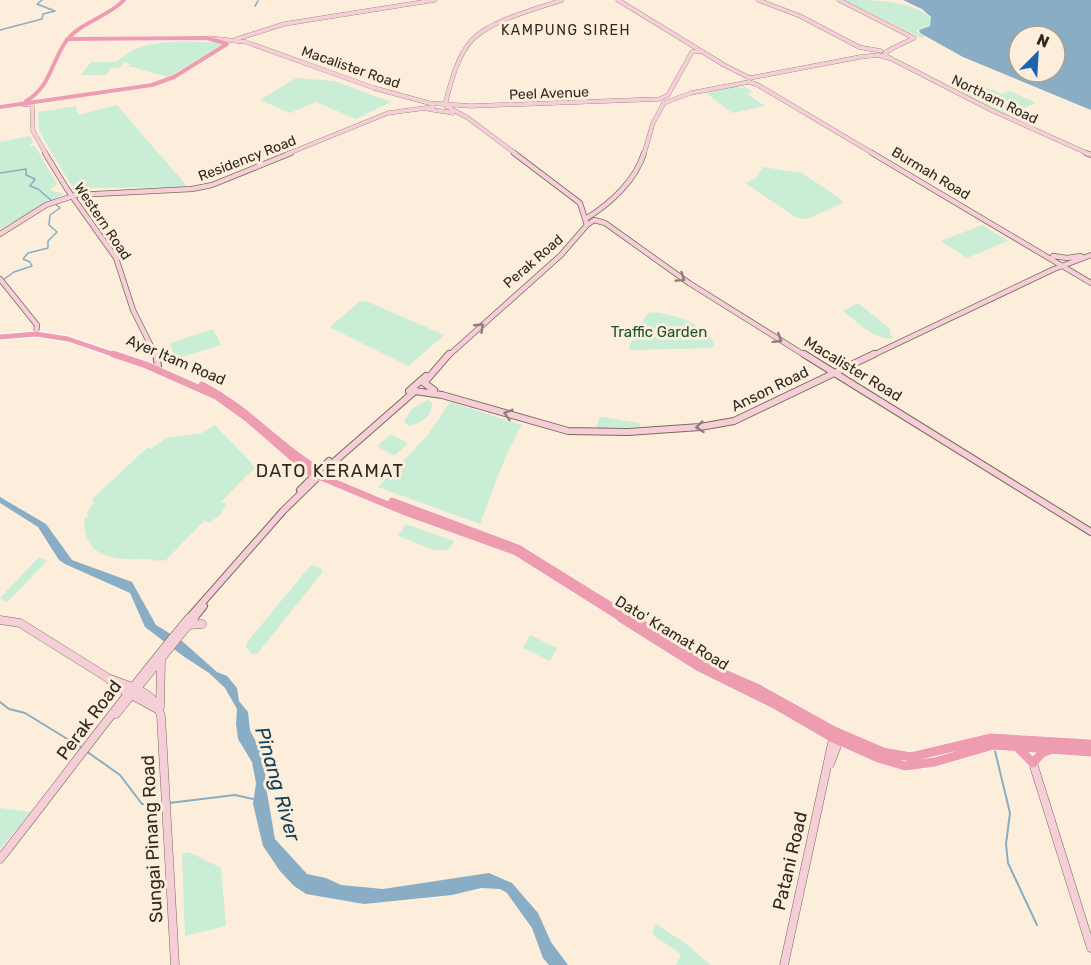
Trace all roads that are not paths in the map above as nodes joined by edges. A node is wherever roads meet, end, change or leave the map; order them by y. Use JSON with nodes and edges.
{"nodes":[{"id":1,"x":124,"y":0,"type":"edge"},
{"id":2,"x":435,"y":0,"type":"edge"},
{"id":3,"x":561,"y":0,"type":"edge"},
{"id":4,"x":618,"y":0,"type":"edge"},
{"id":5,"x":758,"y":0,"type":"edge"},
{"id":6,"x":839,"y":0,"type":"edge"},
{"id":7,"x":548,"y":2,"type":"edge"},
{"id":8,"x":77,"y":33,"type":"junction"},
{"id":9,"x":252,"y":35,"type":"junction"},
{"id":10,"x":207,"y":38,"type":"junction"},
{"id":11,"x":227,"y":39,"type":"junction"},
{"id":12,"x":86,"y":40,"type":"junction"},
{"id":13,"x":67,"y":41,"type":"junction"},
{"id":14,"x":246,"y":42,"type":"junction"},
{"id":15,"x":858,"y":46,"type":"junction"},
{"id":16,"x":893,"y":48,"type":"junction"},
{"id":17,"x":701,"y":51,"type":"junction"},
{"id":18,"x":860,"y":57,"type":"junction"},
{"id":19,"x":892,"y":59,"type":"junction"},
{"id":20,"x":741,"y":75,"type":"junction"},
{"id":21,"x":763,"y":77,"type":"junction"},
{"id":22,"x":736,"y":83,"type":"junction"},
{"id":23,"x":758,"y":85,"type":"junction"},
{"id":24,"x":41,"y":91,"type":"junction"},
{"id":25,"x":668,"y":95,"type":"junction"},
{"id":26,"x":679,"y":96,"type":"junction"},
{"id":27,"x":403,"y":97,"type":"junction"},
{"id":28,"x":63,"y":98,"type":"junction"},
{"id":29,"x":33,"y":100,"type":"junction"},
{"id":30,"x":653,"y":100,"type":"junction"},
{"id":31,"x":18,"y":104,"type":"junction"},
{"id":32,"x":445,"y":104,"type":"junction"},
{"id":33,"x":663,"y":104,"type":"junction"},
{"id":34,"x":486,"y":105,"type":"junction"},
{"id":35,"x":0,"y":106,"type":"edge"},
{"id":36,"x":388,"y":113,"type":"junction"},
{"id":37,"x":466,"y":117,"type":"junction"},
{"id":38,"x":1091,"y":155,"type":"edge"},
{"id":39,"x":67,"y":189,"type":"junction"},
{"id":40,"x":95,"y":192,"type":"junction"},
{"id":41,"x":612,"y":197,"type":"junction"},
{"id":42,"x":74,"y":199,"type":"junction"},
{"id":43,"x":579,"y":204,"type":"junction"},
{"id":44,"x":604,"y":205,"type":"junction"},
{"id":45,"x":587,"y":219,"type":"junction"},
{"id":46,"x":606,"y":223,"type":"junction"},
{"id":47,"x":587,"y":225,"type":"junction"},
{"id":48,"x":0,"y":234,"type":"edge"},
{"id":49,"x":1040,"y":252,"type":"junction"},
{"id":50,"x":1091,"y":254,"type":"edge"},
{"id":51,"x":1051,"y":258,"type":"junction"},
{"id":52,"x":1065,"y":266,"type":"junction"},
{"id":53,"x":1056,"y":269,"type":"junction"},
{"id":54,"x":1082,"y":277,"type":"junction"},
{"id":55,"x":2,"y":280,"type":"edge"},
{"id":56,"x":1091,"y":283,"type":"edge"},
{"id":57,"x":37,"y":333,"type":"junction"},
{"id":58,"x":0,"y":336,"type":"edge"},
{"id":59,"x":818,"y":364,"type":"junction"},
{"id":60,"x":850,"y":364,"type":"junction"},
{"id":61,"x":158,"y":366,"type":"junction"},
{"id":62,"x":438,"y":367,"type":"junction"},
{"id":63,"x":834,"y":373,"type":"junction"},
{"id":64,"x":818,"y":379,"type":"junction"},
{"id":65,"x":442,"y":395,"type":"junction"},
{"id":66,"x":318,"y":474,"type":"junction"},
{"id":67,"x":1091,"y":534,"type":"edge"},
{"id":68,"x":0,"y":620,"type":"edge"},
{"id":69,"x":202,"y":624,"type":"dead end"},
{"id":70,"x":187,"y":625,"type":"junction"},
{"id":71,"x":168,"y":647,"type":"junction"},
{"id":72,"x":162,"y":657,"type":"junction"},
{"id":73,"x":133,"y":690,"type":"junction"},
{"id":74,"x":159,"y":711,"type":"junction"},
{"id":75,"x":837,"y":736,"type":"junction"},
{"id":76,"x":1026,"y":743,"type":"junction"},
{"id":77,"x":1091,"y":744,"type":"edge"},
{"id":78,"x":1014,"y":745,"type":"junction"},
{"id":79,"x":1055,"y":748,"type":"junction"},
{"id":80,"x":1091,"y":752,"type":"edge"},
{"id":81,"x":1033,"y":763,"type":"junction"},
{"id":82,"x":0,"y":859,"type":"edge"},
{"id":83,"x":1091,"y":948,"type":"edge"},
{"id":84,"x":176,"y":965,"type":"edge"},
{"id":85,"x":784,"y":965,"type":"edge"}],
"edges":[{"from":1,"to":8,"type":"main road"},
{"from":2,"to":9,"type":"main road"},
{"from":3,"to":7,"type":"main road"},
{"from":4,"to":17,"type":"main road"},
{"from":5,"to":15,"type":"main road"},
{"from":6,"to":16,"type":"main road"},
{"from":7,"to":32,"type":"main road"},
{"from":8,"to":12,"type":"main road"},
{"from":8,"to":13,"type":"main road"},
{"from":9,"to":11,"type":"main road"},
{"from":9,"to":14,"type":"main road"},
{"from":10,"to":11,"type":"main road","name":"Macalister Road"},
{"from":10,"to":12,"type":"main road","name":"Macalister Road"},
{"from":10,"to":28,"type":"main road"},
{"from":11,"to":14,"type":"main road","name":"Macalister Road"},
{"from":12,"to":13,"type":"main road","name":"Macalister Road"},
{"from":13,"to":24,"type":"main road"},
{"from":14,"to":27,"type":"main road","name":"Macalister Road"},
{"from":15,"to":16,"type":"main road"},
{"from":15,"to":18,"type":"main road"},
{"from":16,"to":19,"type":"main road"},
{"from":17,"to":20,"type":"main road"},
{"from":17,"to":25,"type":"main road"},
{"from":18,"to":19,"type":"main road"},
{"from":18,"to":21,"type":"main road"},
{"from":19,"to":38,"type":"main road","name":"Northam Road"},
{"from":20,"to":21,"type":"main road"},
{"from":20,"to":22,"type":"main road"},
{"from":21,"to":23,"type":"main road"},
{"from":22,"to":23,"type":"main road"},
{"from":22,"to":26,"type":"main road"},
{"from":23,"to":49,"type":"main road","name":"Burmah Road"},
{"from":24,"to":28,"type":"main road"},
{"from":24,"to":29,"type":"main road"},
{"from":25,"to":26,"type":"main road"},
{"from":25,"to":30,"type":"main road","name":"Peel Avenue"},
{"from":26,"to":33,"type":"main road"},
{"from":27,"to":32,"type":"main road","name":"Macalister Road"},
{"from":27,"to":36,"type":"main road"},
{"from":28,"to":29,"type":"main road"},
{"from":29,"to":31,"type":"main road"},
{"from":29,"to":35,"type":"main road"},
{"from":30,"to":33,"type":"main road","name":"Peel Avenue"},
{"from":30,"to":34,"type":"main road","name":"Peel Avenue"},
{"from":31,"to":35,"type":"main road"},
{"from":31,"to":39,"type":"main road","name":"Western Road"},
{"from":32,"to":34,"type":"main road","name":"Peel Avenue"},
{"from":32,"to":36,"type":"main road"},
{"from":32,"to":37,"type":"main road"},
{"from":33,"to":41,"type":"main road"},
{"from":34,"to":37,"type":"main road"},
{"from":36,"to":37,"type":"main road"},
{"from":36,"to":40,"type":"main road","name":"Residency Road"},
{"from":37,"to":43,"type":"main road"},
{"from":39,"to":40,"type":"main road","name":"Residency Road"},
{"from":39,"to":42,"type":"main road","name":"Western Road"},
{"from":40,"to":42,"type":"main road"},
{"from":41,"to":43,"type":"main road"},
{"from":41,"to":44,"type":"main road"},
{"from":42,"to":48,"type":"main road"},
{"from":42,"to":61,"type":"main road","name":"Western Road"},
{"from":43,"to":45,"type":"main road"},
{"from":44,"to":45,"type":"main road"},
{"from":44,"to":46,"type":"main road"},
{"from":45,"to":47,"type":"main road"},
{"from":46,"to":47,"type":"main road"},
{"from":46,"to":59,"type":"main road","name":"Macalister Road","one_way":true},
{"from":62,"to":47,"type":"main road","name":"Perak Road","one_way":true},
{"from":49,"to":50,"type":"main road"},
{"from":49,"to":51,"type":"main road","name":"Burmah Road"},
{"from":50,"to":52,"type":"main road","name":"Anson Road"},
{"from":51,"to":52,"type":"main road","name":"Burmah Road"},
{"from":51,"to":53,"type":"main road"},
{"from":52,"to":53,"type":"main road","name":"Anson Road"},
{"from":52,"to":54,"type":"main road","name":"Burmah Road"},
{"from":53,"to":54,"type":"main road"},
{"from":53,"to":60,"type":"main road","name":"Anson Road"},
{"from":54,"to":56,"type":"main road","name":"Burmah Road"},
{"from":55,"to":57,"type":"main road"},
{"from":57,"to":58,"type":"main road","name":"Ayer Itam Road"},
{"from":57,"to":61,"type":"main road","name":"Ayer Itam Road"},
{"from":57,"to":66,"type":"main road","name":"Ayer Itam Road"},
{"from":59,"to":60,"type":"main road"},
{"from":59,"to":63,"type":"main road","name":"Macalister Road"},
{"from":59,"to":64,"type":"main road"},
{"from":60,"to":63,"type":"main road","name":"Anson Road"},
{"from":61,"to":66,"type":"main road","name":"Ayer Itam Road"},
{"from":62,"to":65,"type":"main road","name":"Perak Road"},
{"from":62,"to":66,"type":"main road","name":"Perak Road"},
{"from":63,"to":64,"type":"main road","name":"Anson Road"},
{"from":63,"to":67,"type":"main road","name":"Macalister Road"},
{"from":64,"to":65,"type":"main road","name":"Anson Road","one_way":true},
{"from":64,"to":67,"type":"main road","name":"Macalister Road"},
{"from":65,"to":66,"type":"main road","name":"Perak Road"},
{"from":66,"to":70,"type":"main road","name":"Perak Road"},
{"from":66,"to":75,"type":"main road","name":"Dato' Kramat Road"},
{"from":68,"to":73,"type":"main road"},
{"from":69,"to":70,"type":"main road"},
{"from":70,"to":71,"type":"main road","name":"Perak Road"},
{"from":70,"to":71,"type":"main road","name":"Perak Road"},
{"from":71,"to":72,"type":"main road","name":"Perak Road"},
{"from":71,"to":73,"type":"main road","name":"Perak Road"},
{"from":72,"to":73,"type":"main road","name":"Perak Road"},
{"from":72,"to":74,"type":"main road","name":"Sungai Pinang Road"},
{"from":73,"to":74,"type":"main road"},
{"from":73,"to":82,"type":"main road","name":"Perak Road"},
{"from":74,"to":84,"type":"main road","name":"Sungai Pinang Road"},
{"from":75,"to":76,"type":"main road","name":"Dato' Kramat Road"},
{"from":75,"to":78,"type":"main road","name":"Dato' Kramat Road"},
{"from":75,"to":85,"type":"main road","name":"Patani Road"},
{"from":76,"to":77,"type":"main road","name":"Dato' Kramat Road"},
{"from":76,"to":78,"type":"main road","name":"Dato' Kramat Road"},
{"from":76,"to":79,"type":"main road","name":"Dato' Kramat Road"},
{"from":76,"to":81,"type":"main road"},
{"from":78,"to":81,"type":"main road"},
{"from":79,"to":80,"type":"main road","name":"Dato' Kramat Road"},
{"from":79,"to":81,"type":"main road"},
{"from":81,"to":83,"type":"main road"}]}
